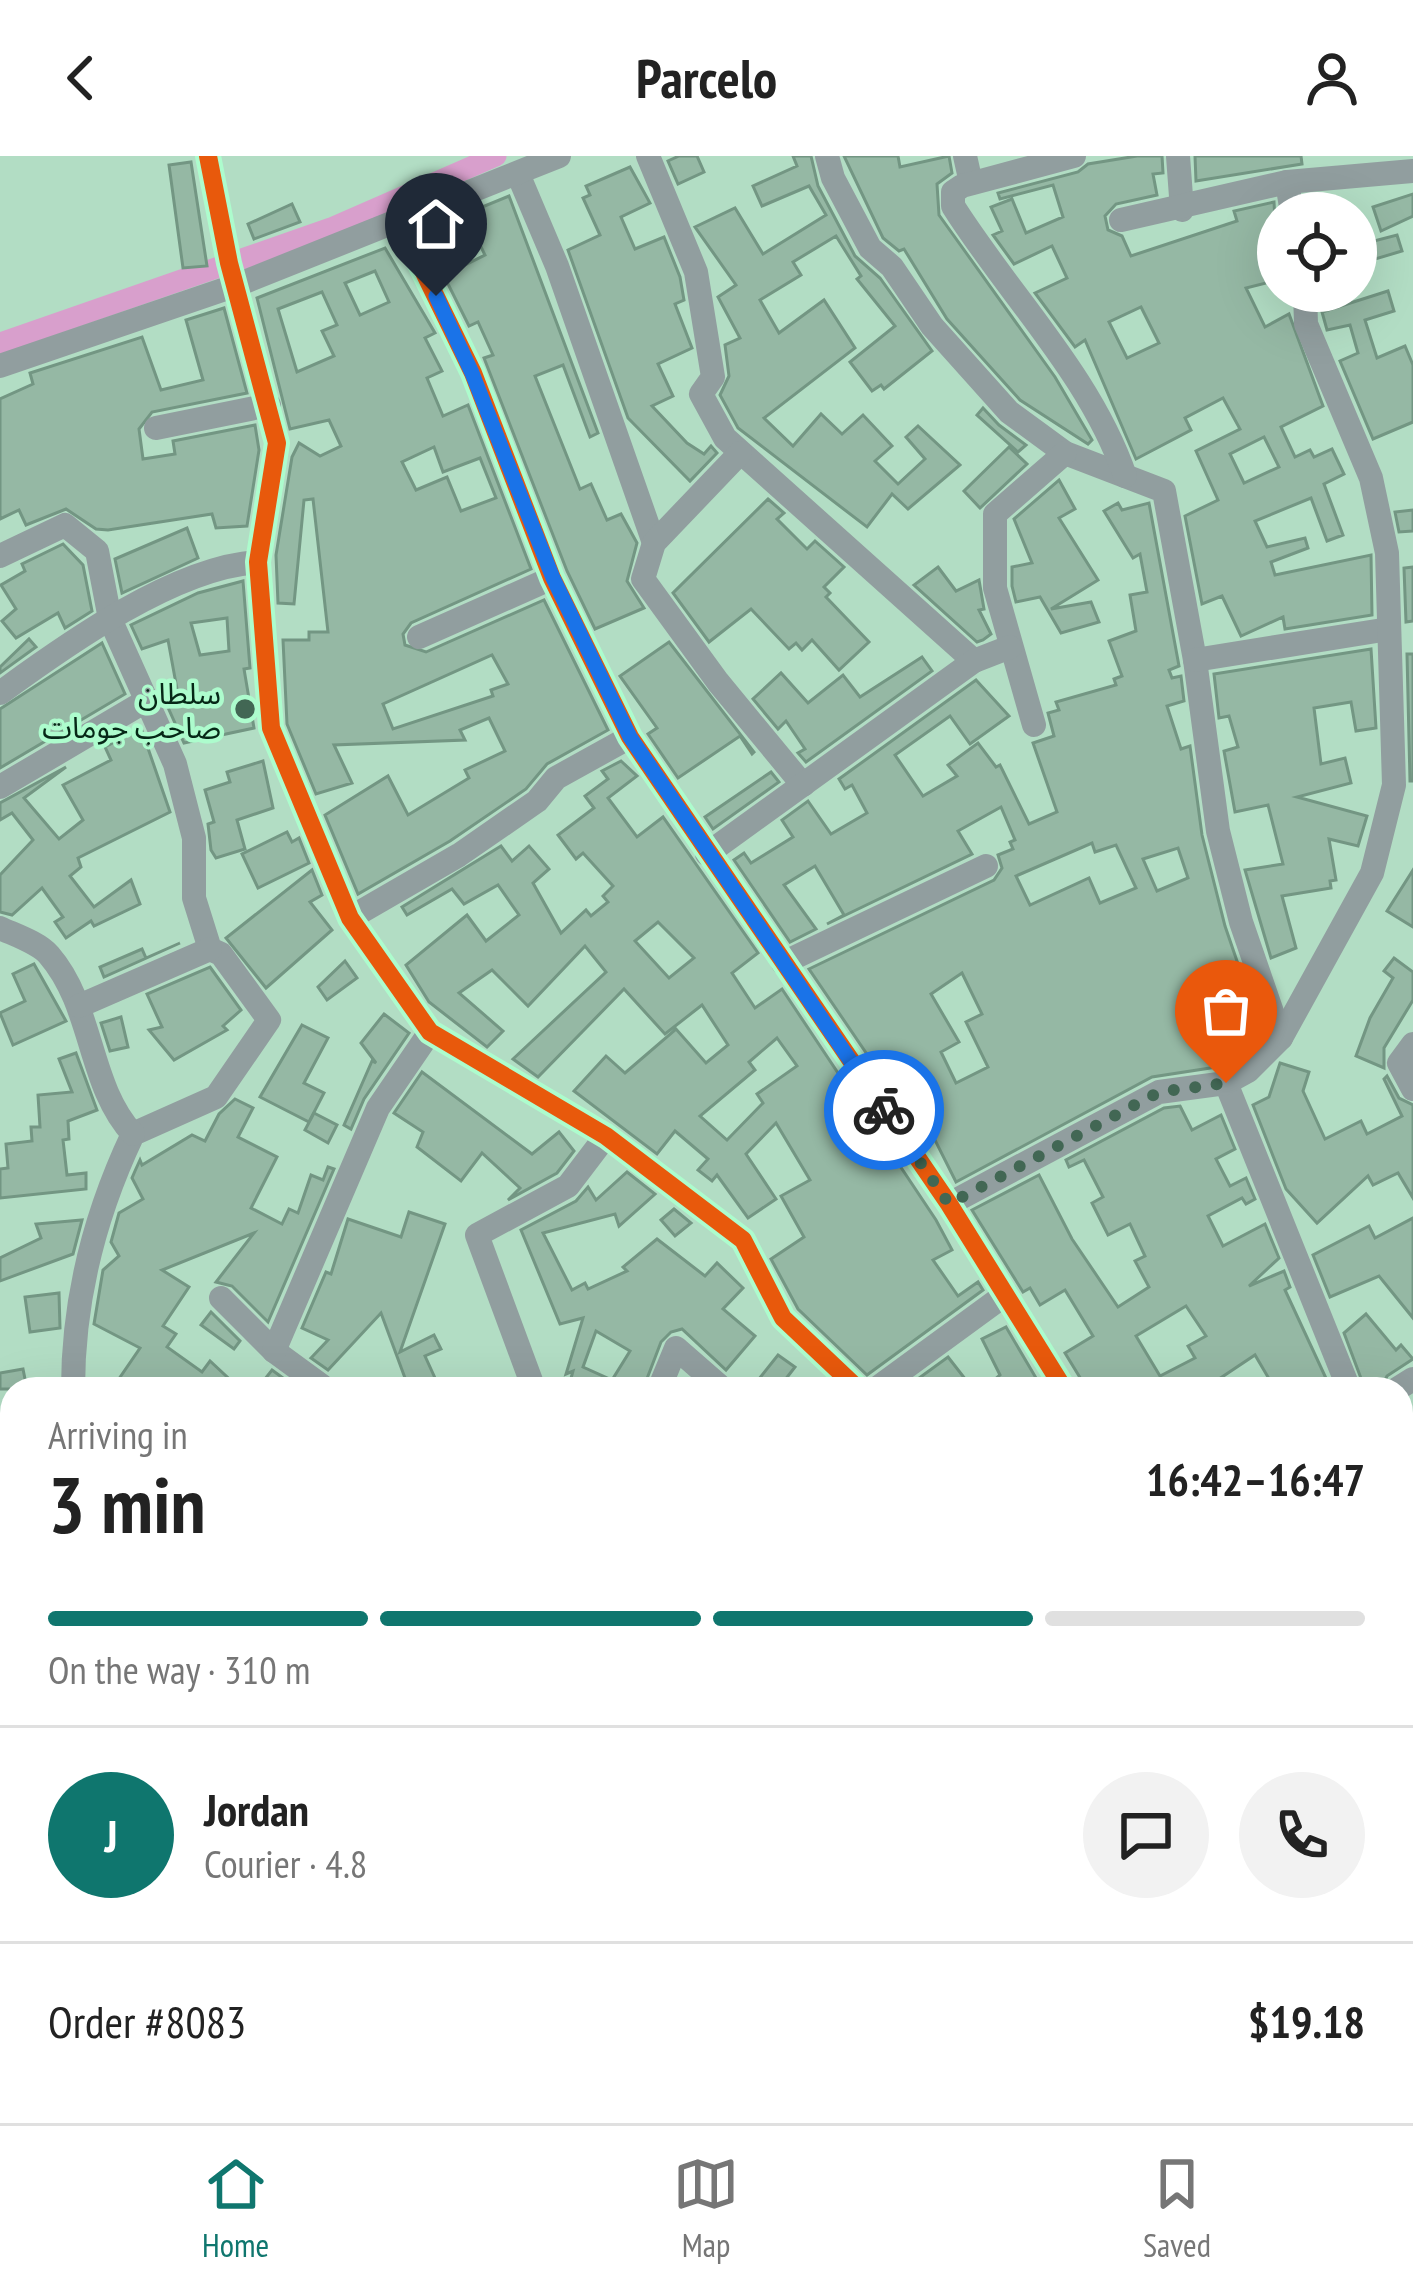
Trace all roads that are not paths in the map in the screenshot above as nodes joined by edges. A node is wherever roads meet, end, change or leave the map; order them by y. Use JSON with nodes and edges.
{"nodes":[{"id":1,"x":208,"y":156,"type":"edge"},
{"id":2,"x":559,"y":156,"type":"edge"},
{"id":3,"x":648,"y":156,"type":"edge"},
{"id":4,"x":827,"y":156,"type":"edge"},
{"id":5,"x":964,"y":156,"type":"edge"},
{"id":6,"x":1074,"y":156,"type":"edge"},
{"id":7,"x":1178,"y":156,"type":"edge"},
{"id":8,"x":1413,"y":171,"type":"edge"},
{"id":9,"x":518,"y":174,"type":"junction"},
{"id":10,"x":1287,"y":182,"type":"junction"},
{"id":11,"x":971,"y":183,"type":"junction"},
{"id":12,"x":1289,"y":192,"type":"edge"},
{"id":13,"x":1182,"y":210,"type":"junction"},
{"id":14,"x":399,"y":220,"type":"junction"},
{"id":15,"x":1121,"y":220,"type":"dead end"},
{"id":16,"x":233,"y":275,"type":"junction"},
{"id":17,"x":1305,"y":312,"type":"edge"},
{"id":18,"x":0,"y":366,"type":"edge"},
{"id":19,"x":269,"y":405,"type":"junction"},
{"id":20,"x":156,"y":428,"type":"dead end"},
{"id":21,"x":740,"y":453,"type":"junction"},
{"id":22,"x":1065,"y":453,"type":"junction"},
{"id":23,"x":1125,"y":476,"type":"junction"},
{"id":24,"x":654,"y":542,"type":"junction"},
{"id":25,"x":0,"y":556,"type":"edge"},
{"id":26,"x":258,"y":562,"type":"junction"},
{"id":27,"x":553,"y":578,"type":"junction"},
{"id":28,"x":110,"y":620,"type":"junction"},
{"id":29,"x":1389,"y":629,"type":"junction"},
{"id":30,"x":419,"y":637,"type":"dead end"},
{"id":31,"x":1010,"y":647,"type":"junction"},
{"id":32,"x":1196,"y":660,"type":"junction"},
{"id":33,"x":974,"y":661,"type":"junction"},
{"id":34,"x":0,"y":693,"type":"edge"},
{"id":35,"x":144,"y":702,"type":"junction"},
{"id":36,"x":1034,"y":725,"type":"dead end"},
{"id":37,"x":630,"y":737,"type":"junction"},
{"id":38,"x":803,"y":785,"type":"junction"},
{"id":39,"x":0,"y":787,"type":"edge"},
{"id":40,"x":707,"y":854,"type":"junction"},
{"id":41,"x":986,"y":866,"type":"dead end"},
{"id":42,"x":350,"y":918,"type":"junction"},
{"id":43,"x":0,"y":928,"type":"edge"},
{"id":44,"x":210,"y":949,"type":"junction"},
{"id":45,"x":783,"y":963,"type":"junction"},
{"id":46,"x":79,"y":1006,"type":"junction"},
{"id":47,"x":430,"y":1032,"type":"junction"},
{"id":48,"x":1281,"y":1038,"type":"junction"},
{"id":49,"x":1413,"y":1044,"type":"edge"},
{"id":50,"x":1226,"y":1083,"type":"junction"},
{"id":51,"x":1413,"y":1089,"type":"edge"},
{"id":52,"x":133,"y":1135,"type":"junction"},
{"id":53,"x":606,"y":1136,"type":"junction"},
{"id":54,"x":949,"y":1204,"type":"junction"},
{"id":55,"x":1006,"y":1294,"type":"junction"},
{"id":56,"x":221,"y":1298,"type":"dead end"},
{"id":57,"x":274,"y":1351,"type":"junction"},
{"id":58,"x":73,"y":1377,"type":"edge"},
{"id":59,"x":310,"y":1377,"type":"edge"},
{"id":60,"x":530,"y":1377,"type":"edge"},
{"id":61,"x":663,"y":1377,"type":"edge"},
{"id":62,"x":709,"y":1377,"type":"edge"},
{"id":63,"x":845,"y":1377,"type":"edge"},
{"id":64,"x":892,"y":1377,"type":"edge"},
{"id":65,"x":1057,"y":1377,"type":"edge"},
{"id":66,"x":1344,"y":1377,"type":"edge"}],
"edges":[{"from":1,"to":16,"type":"street"},
{"from":2,"to":9,"type":"street"},
{"from":3,"to":21,"type":"street"},
{"from":4,"to":22,"type":"street"},
{"from":5,"to":11,"type":"street"},
{"from":6,"to":11,"type":"street"},
{"from":7,"to":13,"type":"street"},
{"from":8,"to":10,"type":"street"},
{"from":9,"to":14,"type":"street"},
{"from":9,"to":24,"type":"street"},
{"from":10,"to":12,"type":"street"},
{"from":10,"to":13,"type":"street"},
{"from":11,"to":23,"type":"street"},
{"from":13,"to":15,"type":"street"},
{"from":14,"to":16,"type":"street"},
{"from":14,"to":27,"type":"street"},
{"from":16,"to":18,"type":"street"},
{"from":16,"to":19,"type":"street"},
{"from":17,"to":29,"type":"street"},
{"from":19,"to":20,"type":"street"},
{"from":19,"to":26,"type":"street"},
{"from":21,"to":24,"type":"street"},
{"from":21,"to":33,"type":"street"},
{"from":22,"to":23,"type":"street"},
{"from":22,"to":31,"type":"street"},
{"from":23,"to":32,"type":"street"},
{"from":24,"to":38,"type":"street"},
{"from":25,"to":28,"type":"street"},
{"from":26,"to":28,"type":"street"},
{"from":26,"to":42,"type":"street"},
{"from":27,"to":30,"type":"street"},
{"from":27,"to":37,"type":"street"},
{"from":28,"to":34,"type":"street"},
{"from":28,"to":35,"type":"street"},
{"from":29,"to":32,"type":"street"},
{"from":29,"to":48,"type":"street"},
{"from":31,"to":33,"type":"street"},
{"from":31,"to":36,"type":"street"},
{"from":32,"to":48,"type":"street"},
{"from":33,"to":38,"type":"street"},
{"from":35,"to":39,"type":"street"},
{"from":35,"to":44,"type":"street"},
{"from":37,"to":40,"type":"street"},
{"from":37,"to":42,"type":"street"},
{"from":38,"to":40,"type":"street"},
{"from":40,"to":45,"type":"street"},
{"from":41,"to":45,"type":"street"},
{"from":42,"to":47,"type":"street"},
{"from":43,"to":46,"type":"street"},
{"from":44,"to":46,"type":"street"},
{"from":44,"to":52,"type":"street"},
{"from":45,"to":54,"type":"street"},
{"from":46,"to":52,"type":"street"},
{"from":47,"to":53,"type":"street"},
{"from":47,"to":57,"type":"street"},
{"from":48,"to":50,"type":"street"},
{"from":49,"to":51,"type":"street"},
{"from":50,"to":54,"type":"street"},
{"from":50,"to":66,"type":"street"},
{"from":52,"to":58,"type":"street"},
{"from":53,"to":60,"type":"street"},
{"from":53,"to":63,"type":"street"},
{"from":54,"to":55,"type":"street"},
{"from":55,"to":64,"type":"street"},
{"from":55,"to":65,"type":"street"},
{"from":56,"to":57,"type":"street"},
{"from":57,"to":59,"type":"street"},
{"from":61,"to":62,"type":"street"}]}
